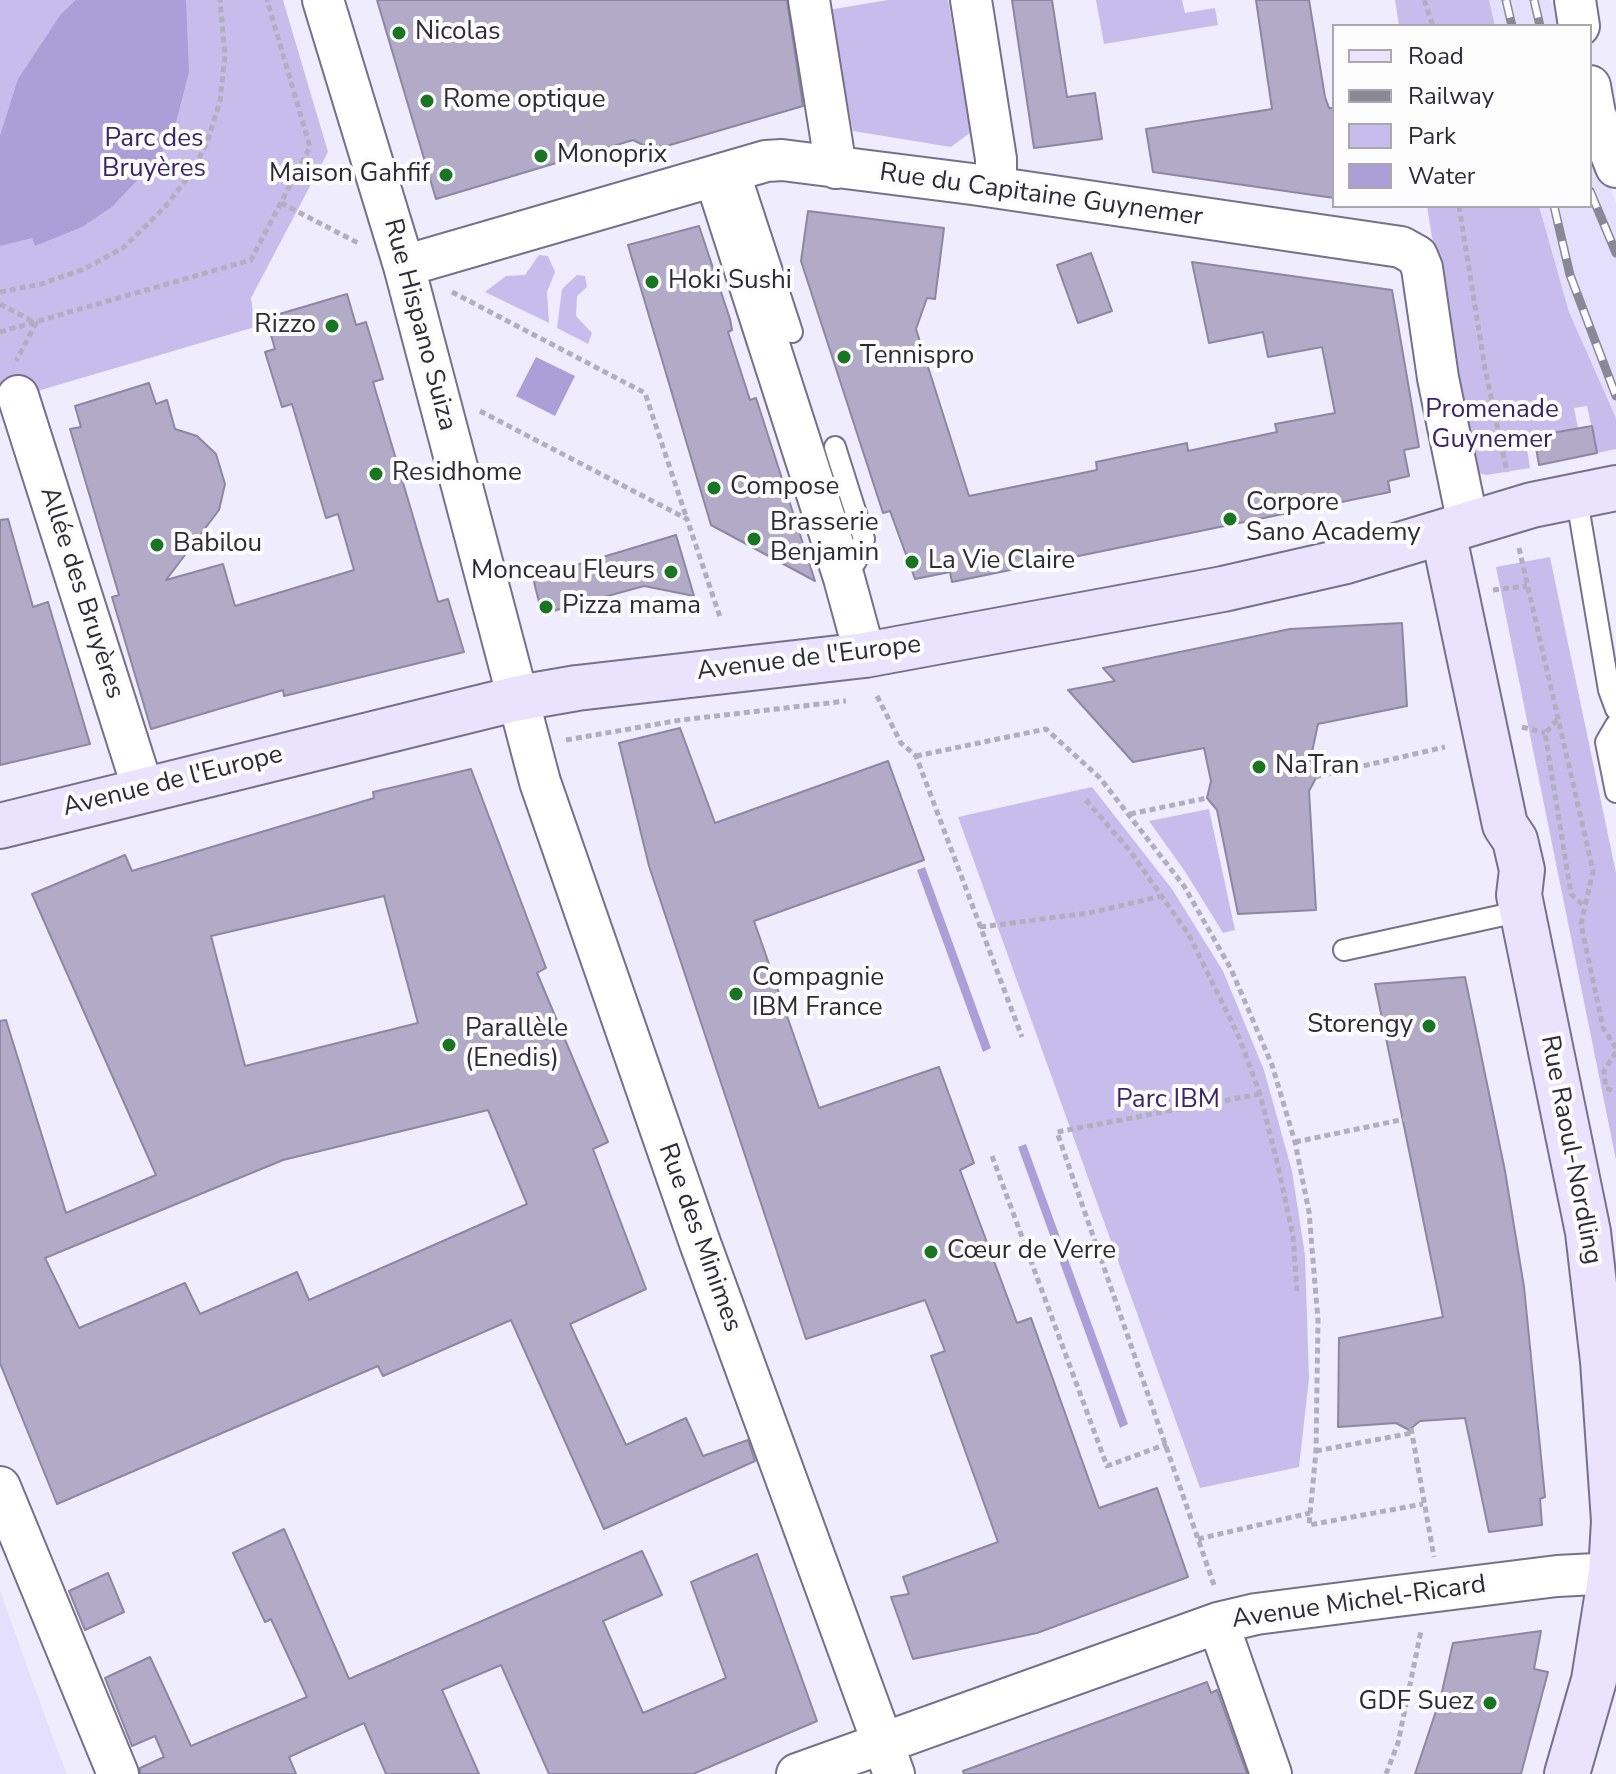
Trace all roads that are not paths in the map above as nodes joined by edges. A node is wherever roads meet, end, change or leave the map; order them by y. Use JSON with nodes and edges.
{"nodes":[{"id":1,"x":323,"y":0,"type":"edge"},
{"id":2,"x":809,"y":0,"type":"edge"},
{"id":3,"x":971,"y":0,"type":"edge"},
{"id":4,"x":1575,"y":0,"type":"edge"},
{"id":5,"x":1579,"y":24,"type":"edge"},
{"id":6,"x":1600,"y":103,"type":"edge"},
{"id":7,"x":1616,"y":167,"type":"edge"},
{"id":8,"x":836,"y":168,"type":"junction"},
{"id":9,"x":727,"y":174,"type":"junction"},
{"id":10,"x":996,"y":187,"type":"junction"},
{"id":11,"x":404,"y":266,"type":"junction"},
{"id":12,"x":792,"y":332,"type":"dead end"},
{"id":13,"x":16,"y":380,"type":"road end"},
{"id":14,"x":835,"y":447,"type":"dead end"},
{"id":15,"x":1596,"y":491,"type":"edge"},
{"id":16,"x":1455,"y":528,"type":"junction"},
{"id":17,"x":844,"y":578,"type":"junction"},
{"id":18,"x":865,"y":655,"type":"junction"},
{"id":19,"x":519,"y":698,"type":"junction"},
{"id":20,"x":1616,"y":709,"type":"edge"},
{"id":21,"x":1616,"y":725,"type":"edge"},
{"id":22,"x":143,"y":789,"type":"junction"},
{"id":23,"x":1616,"y":792,"type":"edge"},
{"id":24,"x":0,"y":826,"type":"edge"},
{"id":25,"x":1522,"y":911,"type":"junction"},
{"id":26,"x":1344,"y":950,"type":"dead end"},
{"id":27,"x":0,"y":1487,"type":"edge"},
{"id":28,"x":1614,"y":1573,"type":"edge"},
{"id":29,"x":1216,"y":1606,"type":"junction"},
{"id":30,"x":888,"y":1759,"type":"edge"},
{"id":31,"x":118,"y":1774,"type":"edge"},
{"id":32,"x":797,"y":1774,"type":"edge"},
{"id":33,"x":1271,"y":1774,"type":"edge"},
{"id":34,"x":1567,"y":1774,"type":"edge"}],
"edges":[{"from":1,"to":11,"type":"street","name":"Rue Hispano Suiza"},
{"from":2,"to":8,"type":"street"},
{"from":3,"to":10,"type":"street"},
{"from":4,"to":5,"type":"street"},
{"from":6,"to":7,"type":"street"},
{"from":8,"to":9,"type":"street","name":"Rue du Capitaine Guynemer"},
{"from":8,"to":10,"type":"street","name":"Rue du Capitaine Guynemer"},
{"from":9,"to":11,"type":"street","name":"Rue du Capitaine Guynemer"},
{"from":9,"to":12,"type":"lane"},
{"from":9,"to":17,"type":"street"},
{"from":10,"to":16,"type":"street","name":"Rue du Capitaine Guynemer"},
{"from":11,"to":19,"type":"street","name":"Rue Hispano Suiza"},
{"from":13,"to":22,"type":"street","name":"Allée des Bruyères"},
{"from":14,"to":17,"type":"lane"},
{"from":15,"to":16,"type":"main road","name":"Avenue de l'Europe"},
{"from":15,"to":20,"type":"lane"},
{"from":16,"to":18,"type":"main road","name":"Avenue de l'Europe"},
{"from":16,"to":25,"type":"main road","name":"Rue Raoul-Nordling"},
{"from":17,"to":18,"type":"street"},
{"from":18,"to":19,"type":"main road","name":"Avenue de l'Europe"},
{"from":19,"to":22,"type":"main road","name":"Avenue de l'Europe"},
{"from":19,"to":30,"type":"street","name":"Rue des Minimes"},
{"from":21,"to":23,"type":"lane"},
{"from":22,"to":24,"type":"main road","name":"Avenue de l'Europe"},
{"from":25,"to":26,"type":"lane"},
{"from":25,"to":28,"type":"main road","name":"Rue Raoul-Nordling"},
{"from":27,"to":31,"type":"street"},
{"from":28,"to":29,"type":"street","name":"Avenue Michel-Ricard"},
{"from":28,"to":34,"type":"main road","name":"Rue Raoul-Nordling"},
{"from":29,"to":30,"type":"street","name":"Avenue Michel-Ricard"},
{"from":29,"to":33,"type":"street"},
{"from":30,"to":32,"type":"street","name":"Avenue Michel-Ricard"}]}
